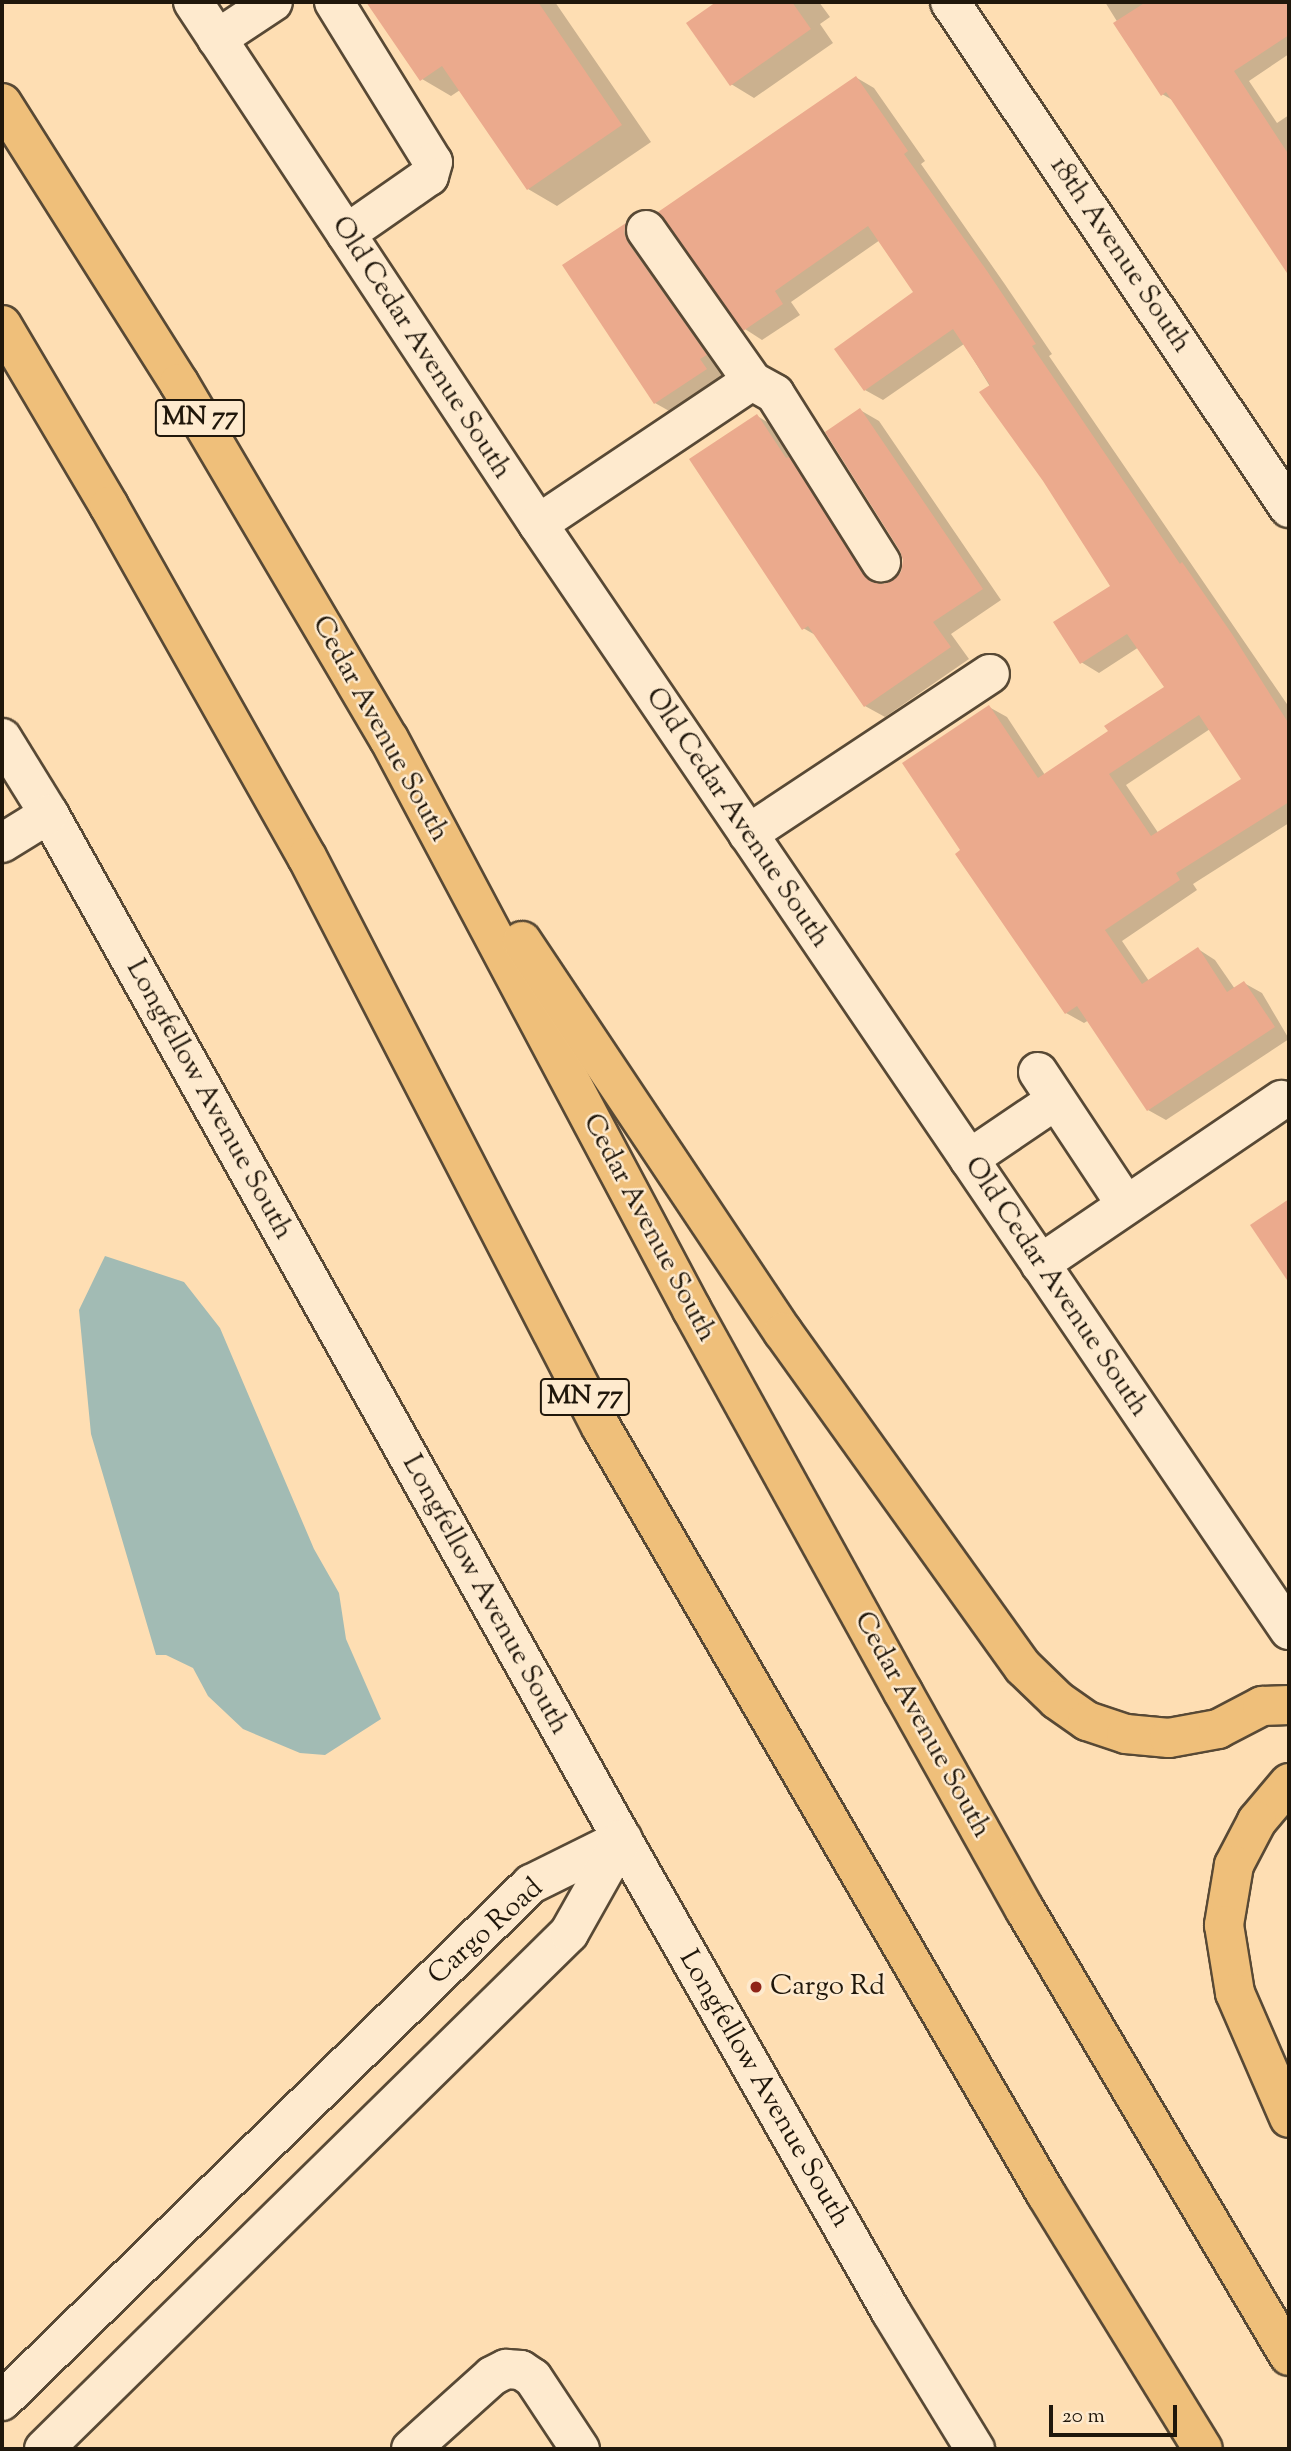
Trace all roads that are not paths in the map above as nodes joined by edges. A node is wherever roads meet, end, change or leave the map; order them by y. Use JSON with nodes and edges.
{"nodes":[{"id":1,"x":192,"y":2,"type":"edge"},
{"id":2,"x":273,"y":2,"type":"edge"},
{"id":3,"x":334,"y":2,"type":"edge"},
{"id":4,"x":950,"y":2,"type":"edge"},
{"id":5,"x":217,"y":38,"type":"junction"},
{"id":6,"x":2,"y":103,"type":"edge"},
{"id":7,"x":646,"y":230,"type":"dead end"},
{"id":8,"x":346,"y":234,"type":"junction"},
{"id":9,"x":2,"y":325,"type":"edge"},
{"id":10,"x":752,"y":381,"type":"junction"},
{"id":11,"x":1289,"y":508,"type":"edge"},
{"id":12,"x":538,"y":524,"type":"junction"},
{"id":13,"x":881,"y":562,"type":"dead end"},
{"id":14,"x":990,"y":674,"type":"dead end"},
{"id":15,"x":2,"y":738,"type":"edge"},
{"id":16,"x":389,"y":739,"type":"junction"},
{"id":17,"x":49,"y":814,"type":"junction"},
{"id":18,"x":748,"y":834,"type":"junction"},
{"id":19,"x":2,"y":843,"type":"edge"},
{"id":20,"x":1281,"y":1100,"type":"dead end"},
{"id":21,"x":969,"y":1159,"type":"junction"},
{"id":22,"x":1126,"y":1205,"type":"junction"},
{"id":23,"x":1040,"y":1264,"type":"junction"},
{"id":24,"x":1289,"y":1630,"type":"edge"},
{"id":25,"x":1289,"y":1704,"type":"edge"},
{"id":26,"x":1289,"y":1783,"type":"edge"},
{"id":27,"x":622,"y":1839,"type":"junction"},
{"id":28,"x":1289,"y":2118,"type":"edge"},
{"id":29,"x":1289,"y":2356,"type":"edge"},
{"id":30,"x":2,"y":2401,"type":"edge"},
{"id":31,"x":420,"y":2446,"type":"edge"},
{"id":32,"x":44,"y":2449,"type":"edge"},
{"id":33,"x":580,"y":2449,"type":"edge"},
{"id":34,"x":975,"y":2449,"type":"edge"},
{"id":35,"x":1203,"y":2449,"type":"edge"}],
"edges":[{"from":1,"to":5,"type":"street","name":"Old Cedar Avenue South"},
{"from":2,"to":5,"type":"street"},
{"from":3,"to":8,"type":"street"},
{"from":4,"to":11,"type":"street","name":"18th Avenue South"},
{"from":5,"to":8,"type":"street","name":"Old Cedar Avenue South"},
{"from":6,"to":16,"type":"highway","name":"Cedar Avenue South","number":"MN 77"},
{"from":7,"to":10,"type":"street"},
{"from":8,"to":12,"type":"street","name":"Old Cedar Avenue South"},
{"from":9,"to":35,"type":"highway","number":"MN 77"},
{"from":10,"to":12,"type":"street"},
{"from":10,"to":13,"type":"street"},
{"from":12,"to":18,"type":"street","name":"Old Cedar Avenue South"},
{"from":14,"to":18,"type":"street"},
{"from":15,"to":17,"type":"street","name":"Longfellow Avenue South"},
{"from":16,"to":25,"type":"highway"},
{"from":16,"to":29,"type":"highway","name":"Cedar Avenue South","number":"MN 77"},
{"from":17,"to":19,"type":"street"},
{"from":17,"to":27,"type":"street","name":"Longfellow Avenue South"},
{"from":18,"to":21,"type":"street","name":"Old Cedar Avenue South"},
{"from":20,"to":22,"type":"street"},
{"from":21,"to":22,"type":"street"},
{"from":21,"to":23,"type":"street","name":"Old Cedar Avenue South"},
{"from":22,"to":23,"type":"street"},
{"from":23,"to":24,"type":"street","name":"Old Cedar Avenue South"},
{"from":26,"to":28,"type":"highway"},
{"from":27,"to":30,"type":"street","name":"Cargo Road"},
{"from":27,"to":32,"type":"street","name":"Cargo Road"},
{"from":27,"to":34,"type":"street","name":"Longfellow Avenue South"},
{"from":31,"to":33,"type":"street"}]}
